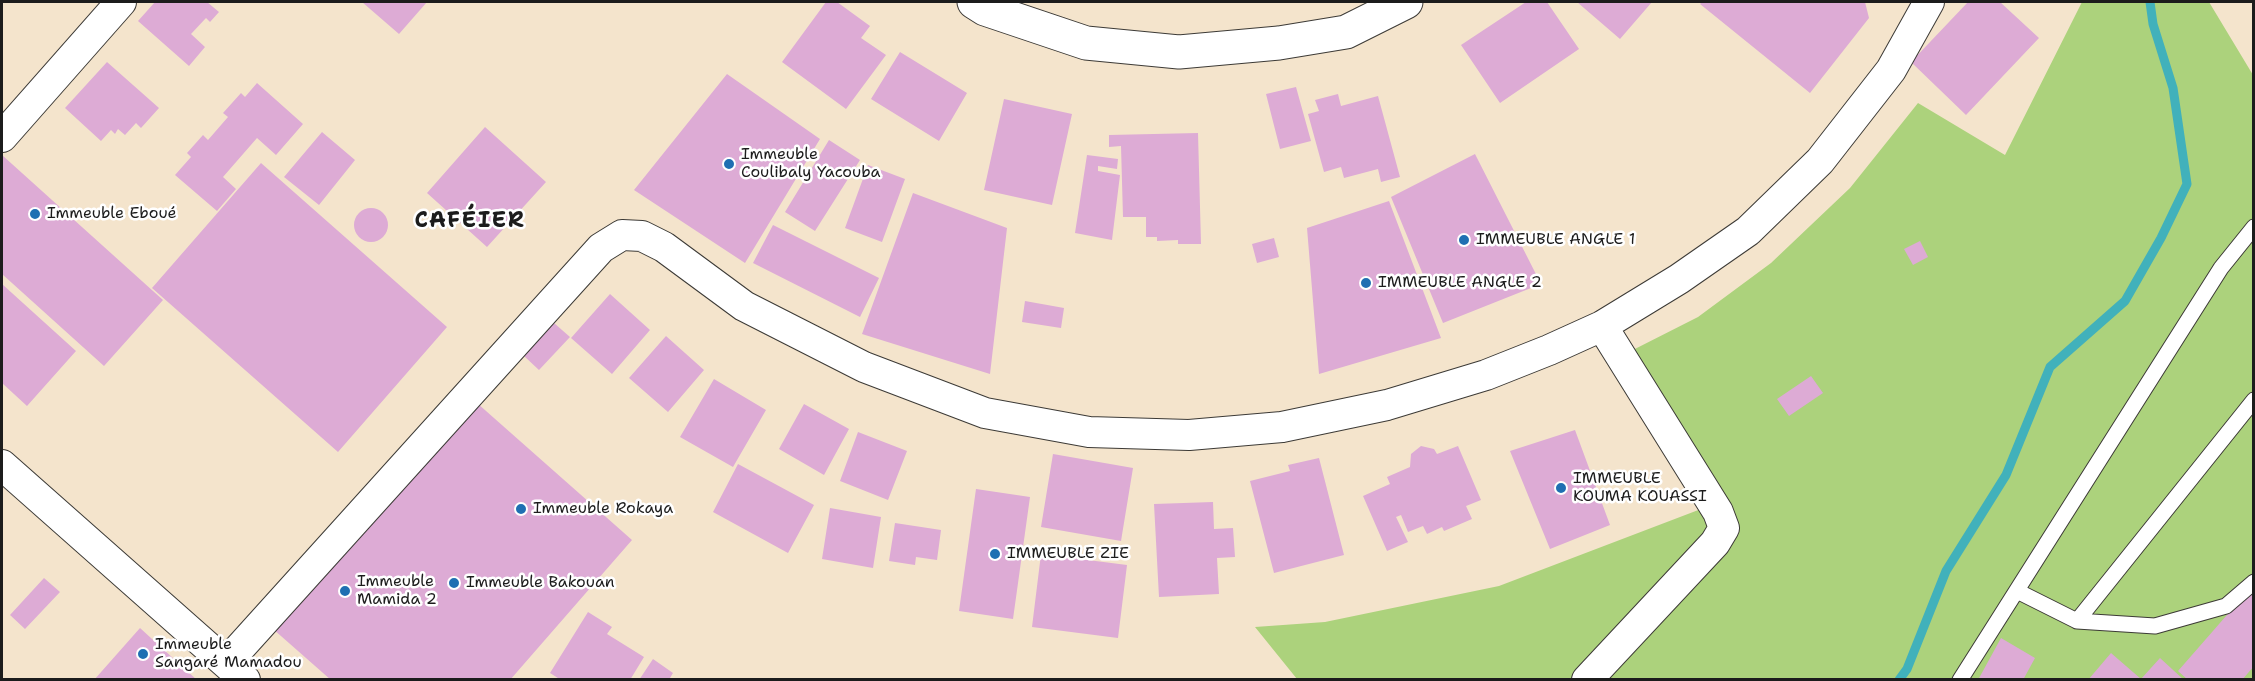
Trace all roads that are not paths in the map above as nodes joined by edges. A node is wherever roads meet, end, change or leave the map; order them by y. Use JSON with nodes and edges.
{"nodes":[{"id":1,"x":121,"y":2,"type":"edge"},
{"id":2,"x":974,"y":2,"type":"edge"},
{"id":3,"x":1406,"y":2,"type":"edge"},
{"id":4,"x":1929,"y":2,"type":"edge"},
{"id":5,"x":2,"y":137,"type":"edge"},
{"id":6,"x":2253,"y":227,"type":"edge"},
{"id":7,"x":1602,"y":326,"type":"junction"},
{"id":8,"x":2253,"y":400,"type":"edge"},
{"id":9,"x":2,"y":465,"type":"edge"},
{"id":10,"x":2253,"y":582,"type":"edge"},
{"id":11,"x":2017,"y":591,"type":"junction"},
{"id":12,"x":2077,"y":621,"type":"junction"},
{"id":13,"x":236,"y":671,"type":"edge"},
{"id":14,"x":1587,"y":680,"type":"edge"},
{"id":15,"x":1960,"y":680,"type":"edge"}],
"edges":[{"from":1,"to":5,"type":"street"},
{"from":2,"to":3,"type":"street"},
{"from":4,"to":7,"type":"street"},
{"from":6,"to":11,"type":"lane"},
{"from":7,"to":13,"type":"street"},
{"from":7,"to":14,"type":"street"},
{"from":8,"to":12,"type":"lane"},
{"from":9,"to":13,"type":"street"},
{"from":10,"to":12,"type":"lane"},
{"from":11,"to":12,"type":"lane"},
{"from":11,"to":15,"type":"lane"}]}
